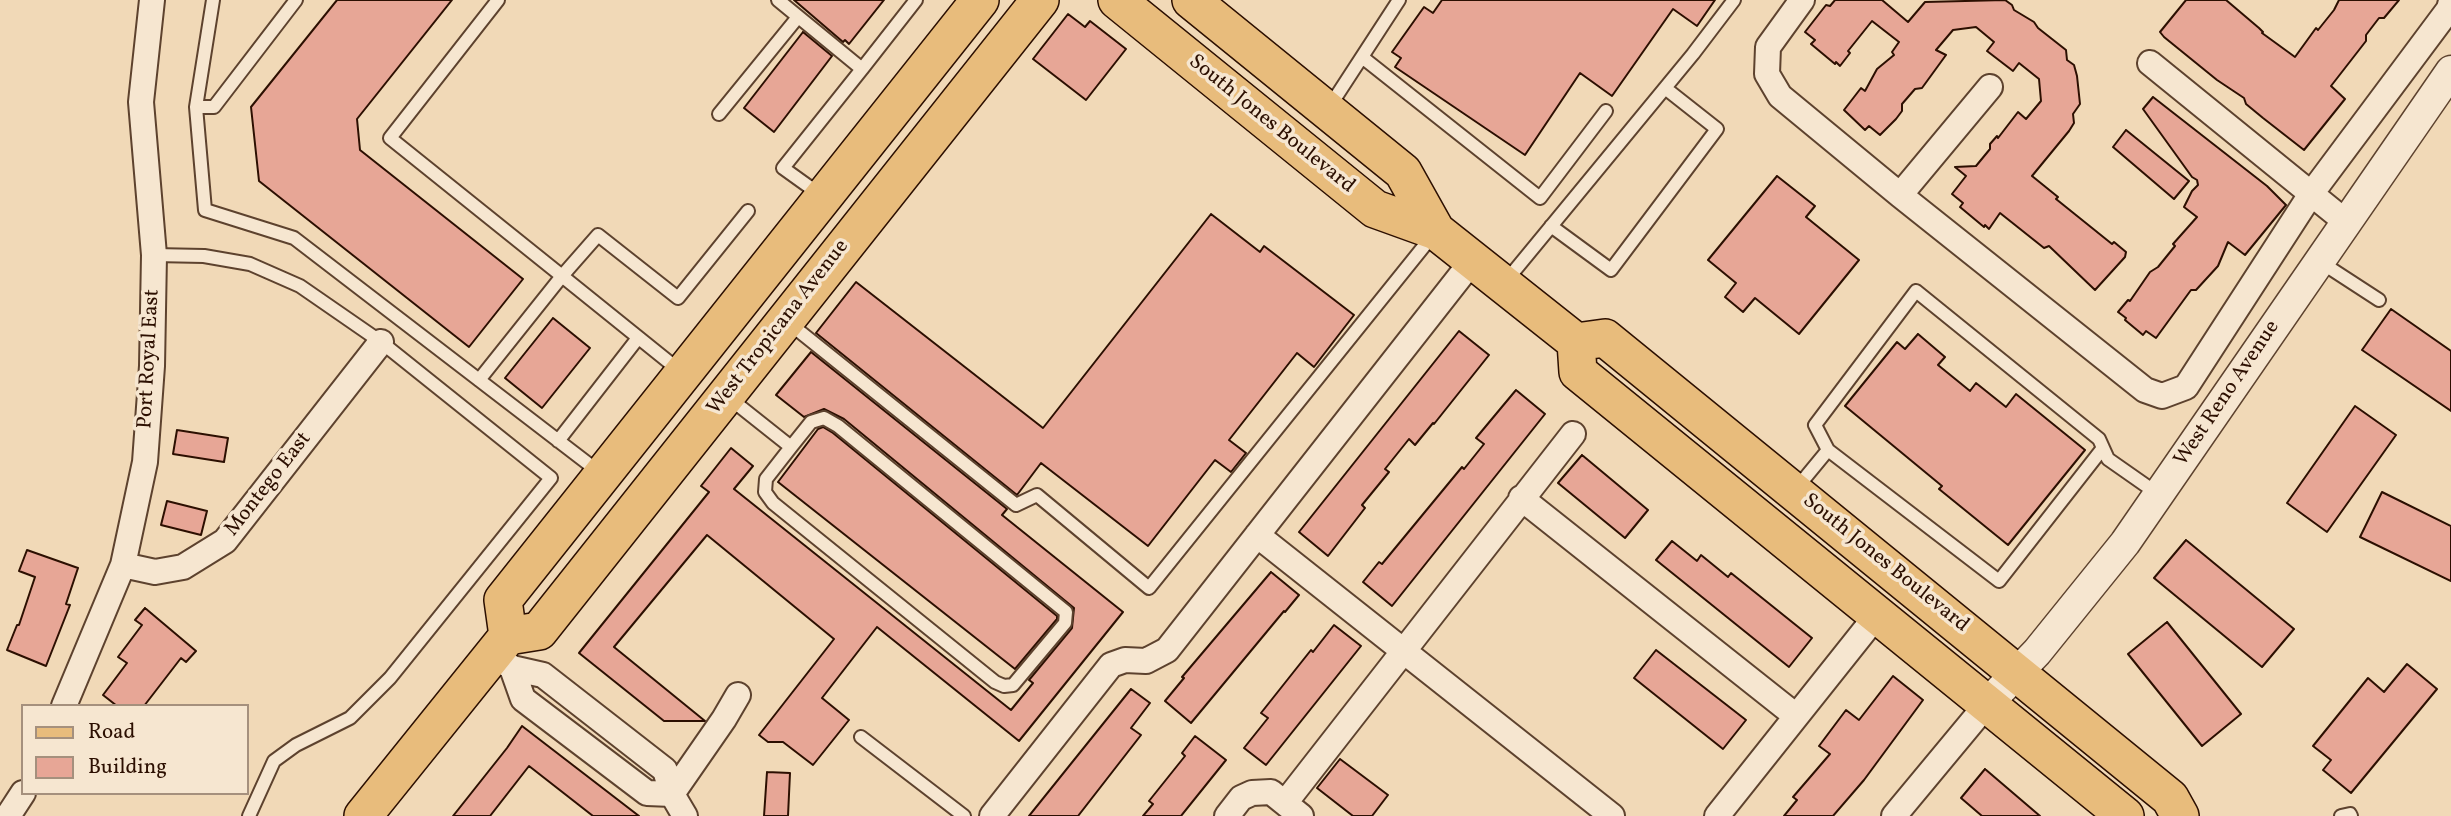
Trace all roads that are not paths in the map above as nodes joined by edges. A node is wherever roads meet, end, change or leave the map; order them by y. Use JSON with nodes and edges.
{"nodes":[{"id":1,"x":152,"y":0,"type":"edge"},
{"id":2,"x":213,"y":0,"type":"edge"},
{"id":3,"x":296,"y":0,"type":"edge"},
{"id":4,"x":498,"y":0,"type":"edge"},
{"id":5,"x":778,"y":0,"type":"edge"},
{"id":6,"x":916,"y":0,"type":"edge"},
{"id":7,"x":980,"y":0,"type":"edge"},
{"id":8,"x":1040,"y":0,"type":"edge"},
{"id":9,"x":1118,"y":0,"type":"edge"},
{"id":10,"x":1191,"y":0,"type":"edge"},
{"id":11,"x":1399,"y":0,"type":"edge"},
{"id":12,"x":1734,"y":0,"type":"edge"},
{"id":13,"x":1802,"y":0,"type":"edge"},
{"id":14,"x":2451,"y":1,"type":"edge"},
{"id":15,"x":798,"y":17,"type":"junction"},
{"id":16,"x":1362,"y":57,"type":"junction"},
{"id":17,"x":2150,"y":63,"type":"dead end"},
{"id":18,"x":862,"y":69,"type":"junction"},
{"id":19,"x":2451,"y":71,"type":"edge"},
{"id":20,"x":1990,"y":87,"type":"dead end"},
{"id":21,"x":1665,"y":88,"type":"junction"},
{"id":22,"x":196,"y":107,"type":"junction"},
{"id":23,"x":1328,"y":110,"type":"junction"},
{"id":24,"x":1606,"y":111,"type":"dead end"},
{"id":25,"x":719,"y":114,"type":"dead end"},
{"id":26,"x":2311,"y":194,"type":"junction"},
{"id":27,"x":1900,"y":195,"type":"junction"},
{"id":28,"x":824,"y":197,"type":"junction"},
{"id":29,"x":748,"y":211,"type":"dead end"},
{"id":30,"x":2346,"y":222,"type":"junction"},
{"id":31,"x":1551,"y":226,"type":"junction"},
{"id":32,"x":1436,"y":231,"type":"junction"},
{"id":33,"x":154,"y":255,"type":"junction"},
{"id":34,"x":1473,"y":260,"type":"junction"},
{"id":35,"x":2319,"y":261,"type":"junction"},
{"id":36,"x":562,"y":276,"type":"junction"},
{"id":37,"x":1503,"y":284,"type":"junction"},
{"id":38,"x":2379,"y":300,"type":"dead end"},
{"id":39,"x":786,"y":321,"type":"junction"},
{"id":40,"x":638,"y":338,"type":"junction"},
{"id":41,"x":381,"y":342,"type":"junction"},
{"id":42,"x":1576,"y":342,"type":"junction"},
{"id":43,"x":684,"y":374,"type":"junction"},
{"id":44,"x":480,"y":380,"type":"junction"},
{"id":45,"x":726,"y":396,"type":"junction"},
{"id":46,"x":1573,"y":434,"type":"dead end"},
{"id":47,"x":558,"y":441,"type":"junction"},
{"id":48,"x":791,"y":446,"type":"junction"},
{"id":49,"x":2103,"y":448,"type":"junction"},
{"id":50,"x":1828,"y":450,"type":"junction"},
{"id":51,"x":603,"y":475,"type":"junction"},
{"id":52,"x":1795,"y":491,"type":"junction"},
{"id":53,"x":2159,"y":495,"type":"junction"},
{"id":54,"x":1521,"y":498,"type":"junction"},
{"id":55,"x":1258,"y":535,"type":"junction"},
{"id":56,"x":601,"y":553,"type":"junction"},
{"id":57,"x":123,"y":565,"type":"junction"},
{"id":58,"x":1877,"y":615,"type":"junction"},
{"id":59,"x":1402,"y":651,"type":"junction"},
{"id":60,"x":504,"y":652,"type":"junction"},
{"id":61,"x":2017,"y":673,"type":"junction"},
{"id":62,"x":738,"y":695,"type":"dead end"},
{"id":63,"x":65,"y":704,"type":"edge"},
{"id":64,"x":1987,"y":704,"type":"junction"},
{"id":65,"x":1796,"y":716,"type":"junction"},
{"id":66,"x":861,"y":737,"type":"dead end"},
{"id":67,"x":672,"y":794,"type":"junction"},
{"id":68,"x":22,"y":795,"type":"edge"},
{"id":69,"x":1293,"y":809,"type":"edge"},
{"id":70,"x":8,"y":816,"type":"edge"},
{"id":71,"x":249,"y":816,"type":"edge"},
{"id":72,"x":363,"y":816,"type":"edge"},
{"id":73,"x":685,"y":816,"type":"edge"},
{"id":74,"x":964,"y":816,"type":"edge"},
{"id":75,"x":992,"y":816,"type":"edge"},
{"id":76,"x":1227,"y":816,"type":"edge"},
{"id":77,"x":1612,"y":816,"type":"edge"},
{"id":78,"x":1717,"y":816,"type":"edge"},
{"id":79,"x":1895,"y":816,"type":"edge"},
{"id":80,"x":2125,"y":816,"type":"edge"},
{"id":81,"x":2180,"y":816,"type":"edge"},
{"id":82,"x":2341,"y":816,"type":"edge"},
{"id":83,"x":2351,"y":816,"type":"edge"}],
"edges":[{"from":1,"to":33,"type":"street","name":"Port Royal East"},
{"from":2,"to":22,"type":"lane"},
{"from":3,"to":22,"type":"lane"},
{"from":4,"to":36,"type":"lane"},
{"from":5,"to":15,"type":"lane"},
{"from":6,"to":18,"type":"lane"},
{"from":7,"to":28,"type":"main road"},
{"from":8,"to":39,"type":"main road","name":"West Tropicana Avenue"},
{"from":9,"to":32,"type":"main road","name":"South Jones Boulevard"},
{"from":10,"to":23,"type":"main road","name":"South Jones Boulevard"},
{"from":11,"to":16,"type":"lane"},
{"from":12,"to":21,"type":"lane"},
{"from":13,"to":27,"type":"street"},
{"from":14,"to":26,"type":"street"},
{"from":15,"to":18,"type":"lane"},
{"from":15,"to":25,"type":"lane"},
{"from":16,"to":23,"type":"lane"},
{"from":16,"to":24,"type":"lane"},
{"from":17,"to":26,"type":"street"},
{"from":18,"to":28,"type":"lane"},
{"from":19,"to":30,"type":"street","name":"West Reno Avenue"},
{"from":20,"to":27,"type":"street"},
{"from":21,"to":31,"type":"lane"},
{"from":21,"to":31,"type":"lane"},
{"from":22,"to":44,"type":"lane"},
{"from":23,"to":32,"type":"main road","name":"South Jones Boulevard"},
{"from":26,"to":27,"type":"street"},
{"from":26,"to":30,"type":"street"},
{"from":28,"to":43,"type":"main road"},
{"from":29,"to":36,"type":"lane"},
{"from":30,"to":35,"type":"street","name":"West Reno Avenue"},
{"from":31,"to":37,"type":"lane"},
{"from":32,"to":34,"type":"main road","name":"South Jones Boulevard"},
{"from":32,"to":39,"type":"lane"},
{"from":33,"to":41,"type":"lane"},
{"from":33,"to":57,"type":"street","name":"Port Royal East"},
{"from":34,"to":37,"type":"main road","name":"South Jones Boulevard"},
{"from":34,"to":55,"type":"street"},
{"from":35,"to":38,"type":"lane"},
{"from":35,"to":53,"type":"street","name":"West Reno Avenue"},
{"from":36,"to":40,"type":"lane"},
{"from":36,"to":44,"type":"lane"},
{"from":37,"to":42,"type":"main road","name":"South Jones Boulevard"},
{"from":39,"to":45,"type":"main road","name":"West Tropicana Avenue"},
{"from":40,"to":43,"type":"lane"},
{"from":40,"to":47,"type":"lane"},
{"from":41,"to":57,"type":"street","name":"Montego East"},
{"from":41,"to":71,"type":"lane"},
{"from":42,"to":52,"type":"main road","name":"South Jones Boulevard"},
{"from":42,"to":58,"type":"main road","name":"South Jones Boulevard"},
{"from":43,"to":51,"type":"main road"},
{"from":43,"to":56,"type":"main road"},
{"from":44,"to":47,"type":"lane"},
{"from":45,"to":48,"type":"lane"},
{"from":45,"to":56,"type":"main road","name":"West Tropicana Avenue"},
{"from":46,"to":54,"type":"street"},
{"from":47,"to":51,"type":"lane"},
{"from":48,"to":48,"type":"lane"},
{"from":49,"to":50,"type":"lane"},
{"from":49,"to":50,"type":"lane"},
{"from":49,"to":53,"type":"lane"},
{"from":50,"to":52,"type":"lane"},
{"from":51,"to":60,"type":"main road"},
{"from":52,"to":61,"type":"main road","name":"South Jones Boulevard"},
{"from":53,"to":61,"type":"street","name":"West Reno Avenue"},
{"from":54,"to":59,"type":"street"},
{"from":54,"to":65,"type":"street"},
{"from":55,"to":59,"type":"street"},
{"from":55,"to":75,"type":"street"},
{"from":56,"to":60,"type":"main road","name":"West Tropicana Avenue"},
{"from":57,"to":63,"type":"street","name":"Port Royal East"},
{"from":58,"to":64,"type":"main road","name":"South Jones Boulevard"},
{"from":58,"to":65,"type":"street"},
{"from":59,"to":69,"type":"street"},
{"from":59,"to":77,"type":"street"},
{"from":60,"to":67,"type":"street"},
{"from":60,"to":72,"type":"main road"},
{"from":61,"to":64,"type":"street","name":"West Reno Avenue"},
{"from":61,"to":81,"type":"main road","name":"South Jones Boulevard"},
{"from":62,"to":67,"type":"street"},
{"from":64,"to":79,"type":"street"},
{"from":64,"to":80,"type":"main road","name":"South Jones Boulevard"},
{"from":65,"to":78,"type":"street"},
{"from":66,"to":74,"type":"lane"},
{"from":67,"to":73,"type":"street"},
{"from":68,"to":70,"type":"street"},
{"from":69,"to":76,"type":"street"},
{"from":82,"to":83,"type":"lane"}]}
